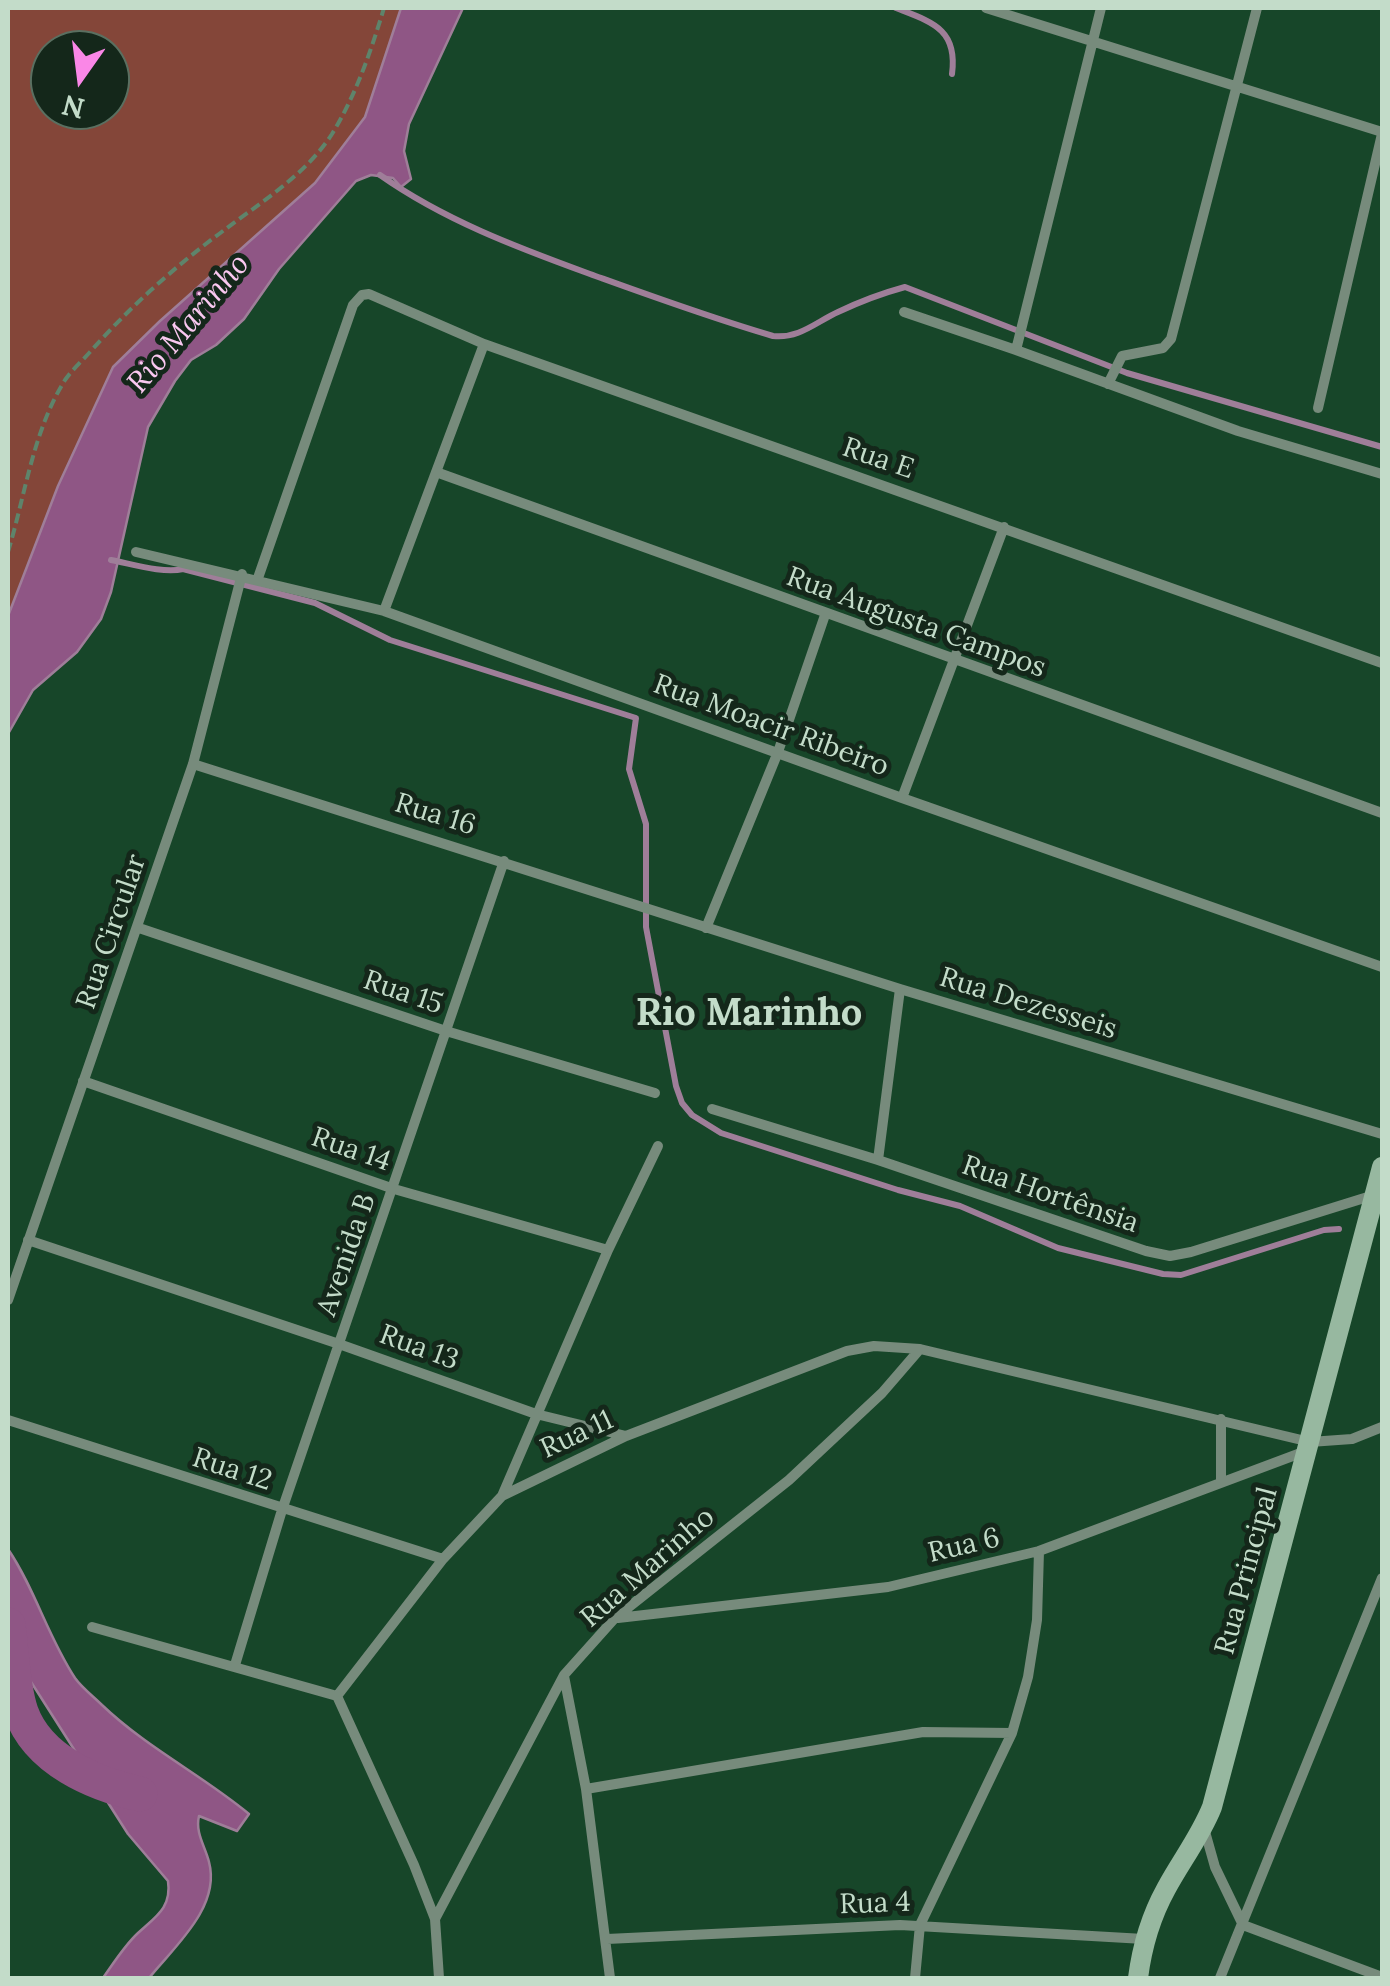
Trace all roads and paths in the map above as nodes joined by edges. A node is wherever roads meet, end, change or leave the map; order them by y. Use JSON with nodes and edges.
{"nodes":[{"id":1,"x":384,"y":8,"type":"edge"},
{"id":2,"x":986,"y":8,"type":"edge"},
{"id":3,"x":1101,"y":8,"type":"edge"},
{"id":4,"x":1256,"y":8,"type":"edge"},
{"id":5,"x":1092,"y":41,"type":"junction"},
{"id":6,"x":1236,"y":86,"type":"junction"},
{"id":7,"x":1382,"y":133,"type":"edge"},
{"id":8,"x":904,"y":312,"type":"dead end"},
{"id":9,"x":484,"y":344,"type":"junction"},
{"id":10,"x":1017,"y":345,"type":"junction"},
{"id":11,"x":1109,"y":380,"type":"junction"},
{"id":12,"x":1318,"y":408,"type":"dead end"},
{"id":13,"x":436,"y":472,"type":"junction"},
{"id":14,"x":1382,"y":474,"type":"edge"},
{"id":15,"x":1004,"y":527,"type":"junction"},
{"id":16,"x":8,"y":552,"type":"edge"},
{"id":17,"x":136,"y":552,"type":"dead end"},
{"id":18,"x":241,"y":578,"type":"junction"},
{"id":19,"x":258,"y":578,"type":"junction"},
{"id":20,"x":384,"y":611,"type":"junction"},
{"id":21,"x":825,"y":614,"type":"junction"},
{"id":22,"x":955,"y":662,"type":"junction"},
{"id":23,"x":1382,"y":663,"type":"edge"},
{"id":24,"x":778,"y":752,"type":"junction"},
{"id":25,"x":193,"y":764,"type":"junction"},
{"id":26,"x":902,"y":798,"type":"junction"},
{"id":27,"x":1382,"y":813,"type":"edge"},
{"id":28,"x":504,"y":860,"type":"junction"},
{"id":29,"x":661,"y":914,"type":"joint"},
{"id":30,"x":139,"y":928,"type":"junction"},
{"id":31,"x":706,"y":928,"type":"junction"},
{"id":32,"x":1382,"y":967,"type":"edge"},
{"id":33,"x":900,"y":989,"type":"junction"},
{"id":34,"x":446,"y":1031,"type":"junction"},
{"id":35,"x":83,"y":1081,"type":"junction"},
{"id":36,"x":655,"y":1093,"type":"dead end"},
{"id":37,"x":712,"y":1109,"type":"dead end"},
{"id":38,"x":1382,"y":1134,"type":"edge"},
{"id":39,"x":658,"y":1146,"type":"dead end"},
{"id":40,"x":878,"y":1160,"type":"junction"},
{"id":41,"x":1382,"y":1167,"type":"edge"},
{"id":42,"x":394,"y":1189,"type":"junction"},
{"id":43,"x":1375,"y":1194,"type":"junction"},
{"id":44,"x":28,"y":1240,"type":"junction"},
{"id":45,"x":608,"y":1250,"type":"junction"},
{"id":46,"x":8,"y":1300,"type":"edge"},
{"id":47,"x":339,"y":1344,"type":"junction"},
{"id":48,"x":920,"y":1349,"type":"junction"},
{"id":49,"x":536,"y":1414,"type":"junction"},
{"id":50,"x":8,"y":1420,"type":"edge"},
{"id":51,"x":1221,"y":1420,"type":"junction"},
{"id":52,"x":1382,"y":1428,"type":"edge"},
{"id":53,"x":626,"y":1436,"type":"junction"},
{"id":54,"x":1308,"y":1446,"type":"junction"},
{"id":55,"x":1221,"y":1482,"type":"junction"},
{"id":56,"x":502,"y":1496,"type":"junction"},
{"id":57,"x":282,"y":1510,"type":"junction"},
{"id":58,"x":1039,"y":1551,"type":"junction"},
{"id":59,"x":443,"y":1560,"type":"junction"},
{"id":60,"x":1382,"y":1578,"type":"edge"},
{"id":61,"x":615,"y":1618,"type":"junction"},
{"id":62,"x":92,"y":1627,"type":"dead end"},
{"id":63,"x":235,"y":1665,"type":"junction"},
{"id":64,"x":564,"y":1676,"type":"junction"},
{"id":65,"x":336,"y":1696,"type":"junction"},
{"id":66,"x":1012,"y":1733,"type":"junction"},
{"id":67,"x":586,"y":1789,"type":"junction"},
{"id":68,"x":1204,"y":1827,"type":"junction"},
{"id":69,"x":434,"y":1919,"type":"junction"},
{"id":70,"x":920,"y":1925,"type":"junction"},
{"id":71,"x":1242,"y":1925,"type":"junction"},
{"id":72,"x":606,"y":1939,"type":"junction"},
{"id":73,"x":1144,"y":1940,"type":"junction"},
{"id":74,"x":1382,"y":1977,"type":"edge"},
{"id":75,"x":439,"y":1978,"type":"edge"},
{"id":76,"x":610,"y":1978,"type":"edge"},
{"id":77,"x":915,"y":1978,"type":"edge"},
{"id":78,"x":1138,"y":1978,"type":"edge"},
{"id":79,"x":1220,"y":1978,"type":"edge"}],
"edges":[{"from":1,"to":16,"type":"path"},
{"from":2,"to":5,"type":"street"},
{"from":3,"to":5,"type":"street"},
{"from":4,"to":6,"type":"street"},
{"from":5,"to":6,"type":"street"},
{"from":5,"to":10,"type":"street"},
{"from":6,"to":7,"type":"street"},
{"from":6,"to":11,"type":"street"},
{"from":7,"to":12,"type":"street"},
{"from":8,"to":10,"type":"street"},
{"from":9,"to":13,"type":"street"},
{"from":9,"to":15,"type":"street","name":"Rua E"},
{"from":9,"to":19,"type":"street","name":"Rua E"},
{"from":10,"to":11,"type":"street"},
{"from":11,"to":14,"type":"street"},
{"from":13,"to":20,"type":"street"},
{"from":13,"to":21,"type":"street","name":"Rua Augusta Campos"},
{"from":15,"to":22,"type":"street"},
{"from":15,"to":23,"type":"street","name":"Rua E"},
{"from":17,"to":18,"type":"street","name":"Rua Moacir Ribeiro"},
{"from":18,"to":19,"type":"street","name":"Rua Moacir Ribeiro"},
{"from":18,"to":25,"type":"street","name":"Rua Circular"},
{"from":19,"to":20,"type":"street","name":"Rua Moacir Ribeiro"},
{"from":20,"to":24,"type":"street","name":"Rua Moacir Ribeiro"},
{"from":21,"to":22,"type":"street","name":"Rua Augusta Campos"},
{"from":21,"to":24,"type":"street"},
{"from":22,"to":26,"type":"street"},
{"from":22,"to":27,"type":"street","name":"Rua Augusta Campos"},
{"from":24,"to":26,"type":"street","name":"Rua Moacir Ribeiro"},
{"from":24,"to":31,"type":"street"},
{"from":25,"to":28,"type":"street","name":"Rua 16"},
{"from":25,"to":30,"type":"street","name":"Rua Circular"},
{"from":26,"to":32,"type":"street","name":"Rua Moacir Ribeiro"},
{"from":28,"to":29,"type":"street","name":"Rua 16"},
{"from":28,"to":34,"type":"street","name":"Avenida B"},
{"from":29,"to":31,"type":"street","name":"Rua Dezesseis"},
{"from":30,"to":34,"type":"street","name":"Rua 15"},
{"from":30,"to":35,"type":"street","name":"Rua Circular"},
{"from":31,"to":33,"type":"street","name":"Rua Dezesseis"},
{"from":33,"to":38,"type":"street","name":"Rua Dezesseis"},
{"from":33,"to":40,"type":"street"},
{"from":34,"to":36,"type":"street","name":"Rua 15"},
{"from":34,"to":42,"type":"street","name":"Avenida B"},
{"from":35,"to":42,"type":"street","name":"Rua 14"},
{"from":35,"to":44,"type":"street","name":"Rua Circular"},
{"from":37,"to":40,"type":"street","name":"Rua Hortênsia"},
{"from":39,"to":45,"type":"street"},
{"from":40,"to":43,"type":"street","name":"Rua Hortênsia"},
{"from":41,"to":43,"type":"main road","name":"Rua Principal"},
{"from":42,"to":45,"type":"street","name":"Rua 14"},
{"from":42,"to":47,"type":"street","name":"Avenida B"},
{"from":43,"to":54,"type":"main road","name":"Rua Principal"},
{"from":44,"to":46,"type":"street","name":"Rua Circular"},
{"from":44,"to":47,"type":"street","name":"Rua 13"},
{"from":45,"to":49,"type":"street"},
{"from":47,"to":49,"type":"street","name":"Rua 13"},
{"from":47,"to":57,"type":"street","name":"Avenida B"},
{"from":48,"to":51,"type":"street","name":"Rua 11"},
{"from":48,"to":53,"type":"street","name":"Rua 11"},
{"from":48,"to":61,"type":"street","name":"Rua Marinho"},
{"from":49,"to":53,"type":"street","name":"Rua 13"},
{"from":49,"to":56,"type":"street"},
{"from":50,"to":57,"type":"street","name":"Rua 12"},
{"from":51,"to":54,"type":"street","name":"Rua 11"},
{"from":51,"to":55,"type":"street"},
{"from":52,"to":54,"type":"street"},
{"from":53,"to":56,"type":"street","name":"Rua 11"},
{"from":54,"to":55,"type":"street","name":"Rua 6"},
{"from":54,"to":68,"type":"main road","name":"Rua Principal"},
{"from":55,"to":58,"type":"street","name":"Rua 6"},
{"from":56,"to":59,"type":"street","name":"Rua 11"},
{"from":57,"to":59,"type":"street","name":"Rua 12"},
{"from":57,"to":63,"type":"street","name":"Avenida B"},
{"from":58,"to":61,"type":"street","name":"Rua 6"},
{"from":58,"to":66,"type":"street"},
{"from":59,"to":65,"type":"street","name":"Rua 11"},
{"from":60,"to":71,"type":"street"},
{"from":61,"to":64,"type":"street","name":"Rua Marinho"},
{"from":62,"to":63,"type":"street"},
{"from":63,"to":65,"type":"street"},
{"from":64,"to":67,"type":"street"},
{"from":64,"to":69,"type":"street","name":"Rua Marinho"},
{"from":65,"to":69,"type":"street"},
{"from":66,"to":67,"type":"street"},
{"from":66,"to":70,"type":"street"},
{"from":67,"to":72,"type":"street"},
{"from":68,"to":71,"type":"street"},
{"from":68,"to":73,"type":"main road","name":"Rua Principal"},
{"from":69,"to":75,"type":"street"},
{"from":70,"to":72,"type":"street","name":"Rua 4"},
{"from":70,"to":73,"type":"street","name":"Rua 4"},
{"from":70,"to":77,"type":"street"},
{"from":71,"to":74,"type":"street"},
{"from":71,"to":79,"type":"street"},
{"from":72,"to":76,"type":"street"},
{"from":73,"to":78,"type":"main road","name":"Rua Principal"}]}
